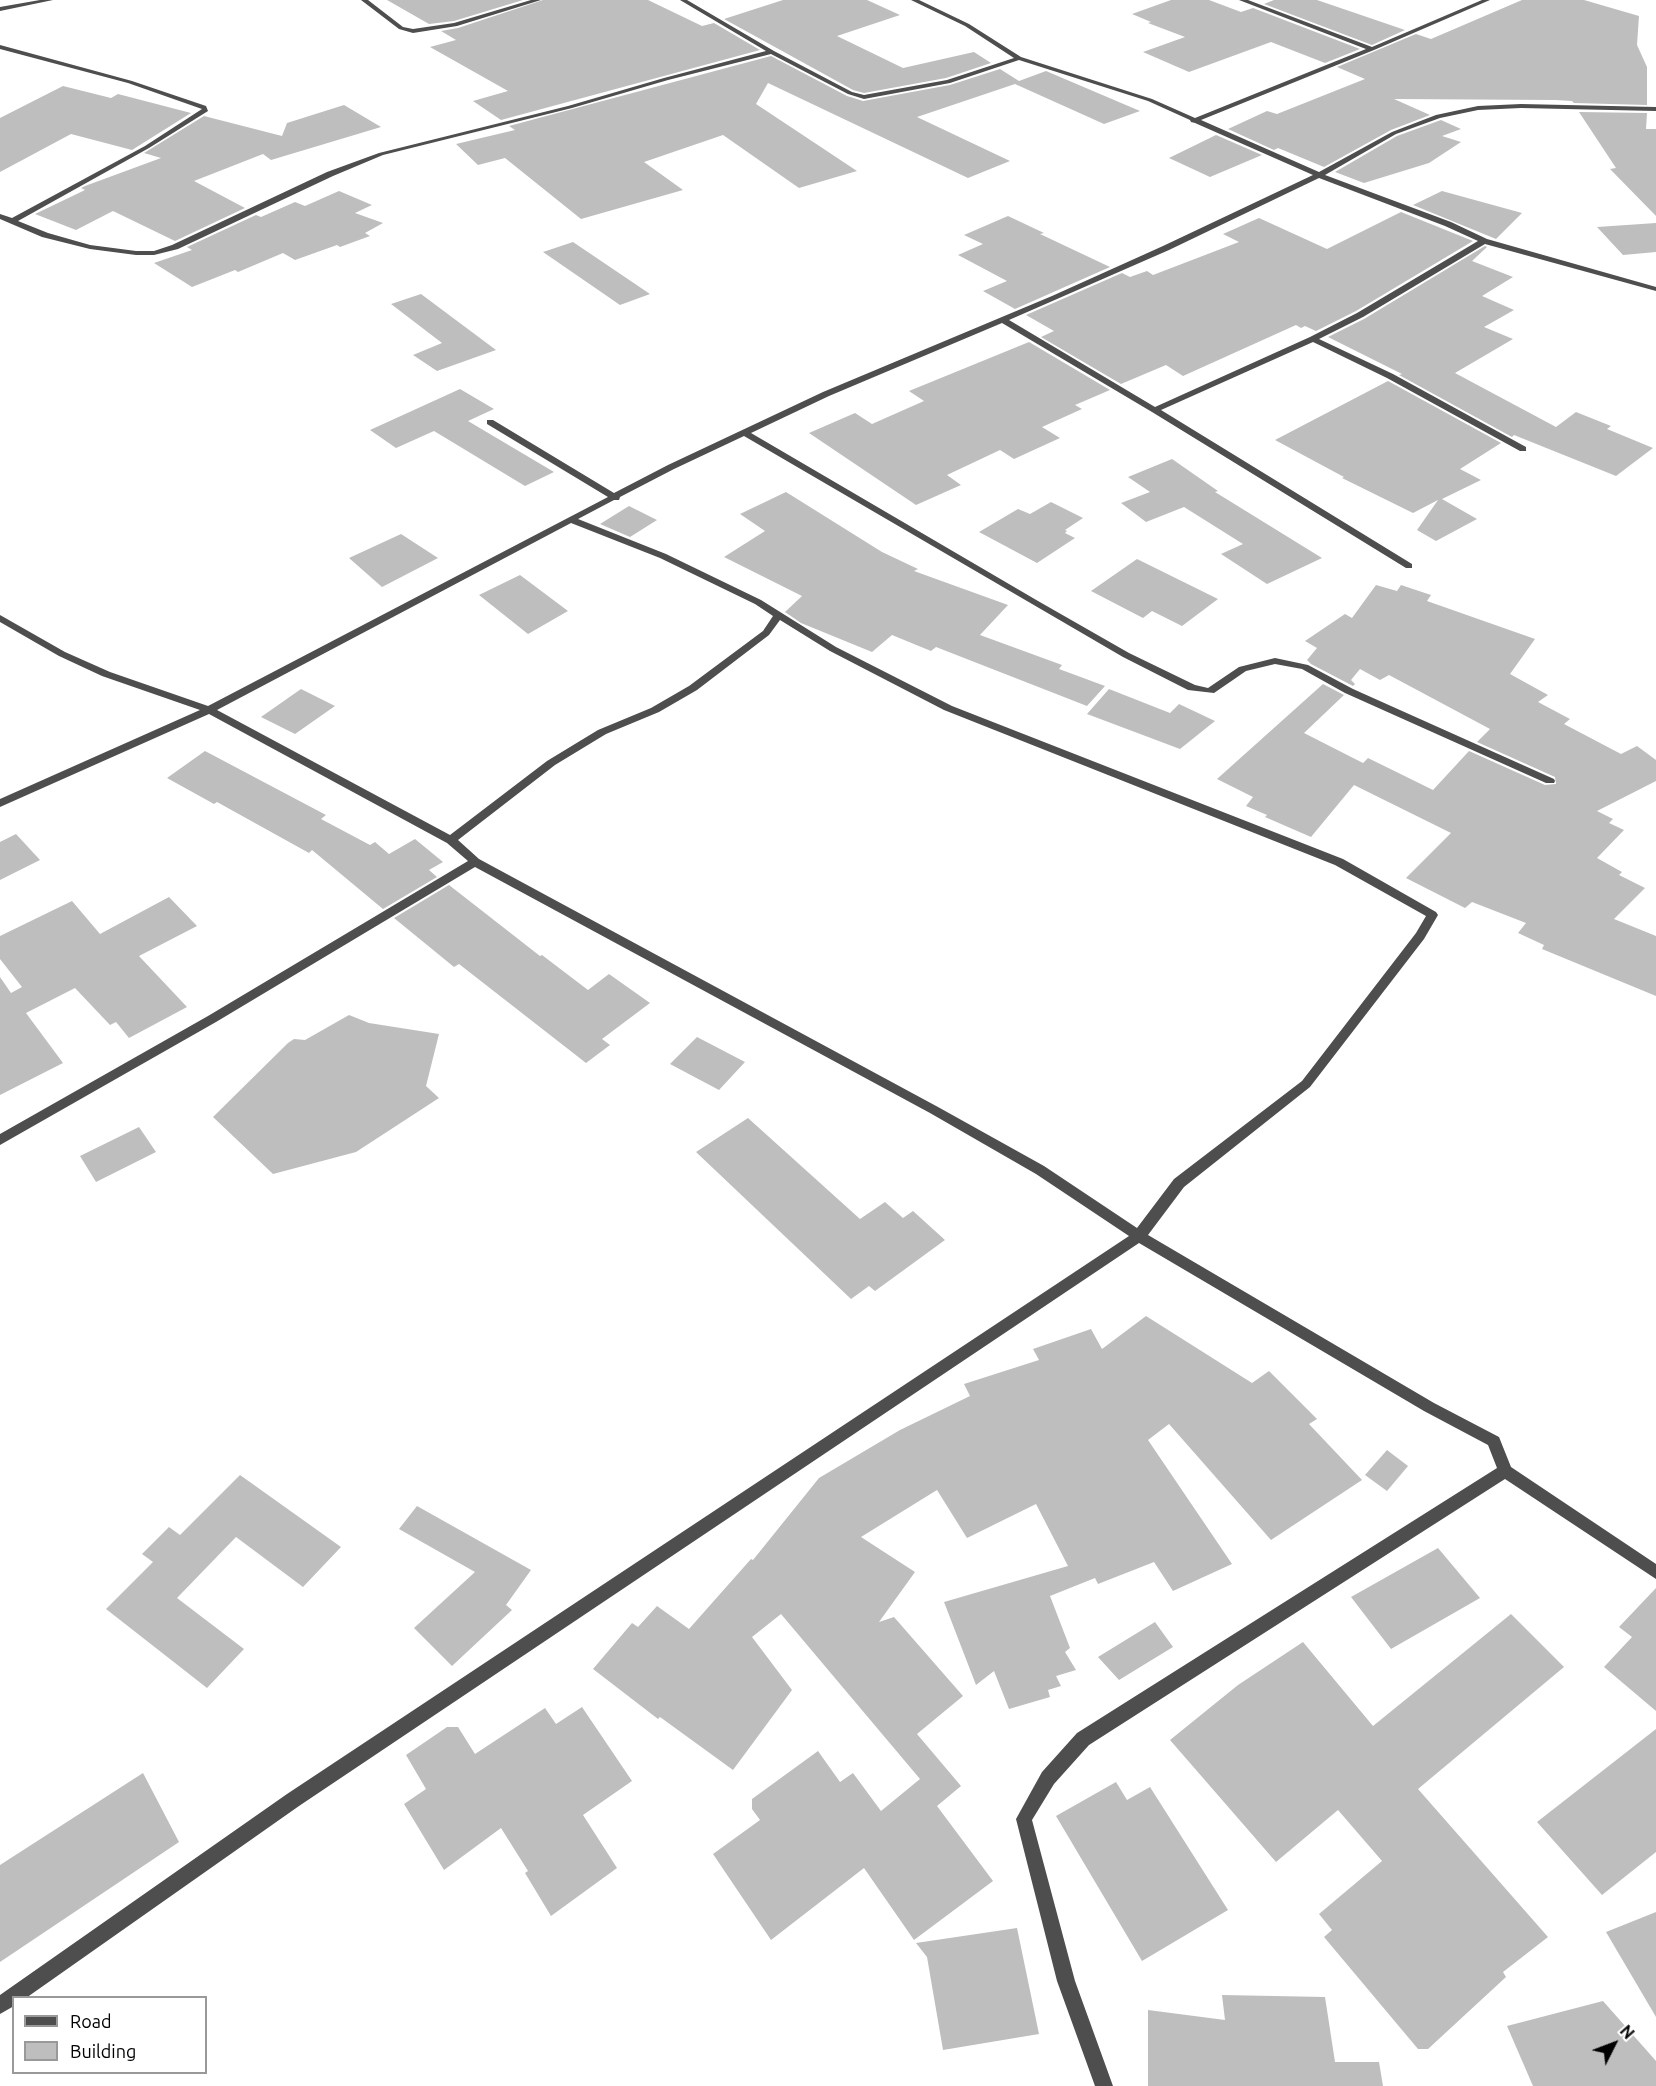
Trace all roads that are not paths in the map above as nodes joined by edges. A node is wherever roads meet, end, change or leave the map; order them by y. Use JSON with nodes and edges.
{"nodes":[{"id":1,"x":50,"y":0,"type":"edge"},
{"id":2,"x":364,"y":0,"type":"edge"},
{"id":3,"x":538,"y":0,"type":"edge"},
{"id":4,"x":683,"y":0,"type":"edge"},
{"id":5,"x":914,"y":0,"type":"edge"},
{"id":6,"x":1242,"y":0,"type":"edge"},
{"id":7,"x":1487,"y":0,"type":"edge"},
{"id":8,"x":0,"y":9,"type":"edge"},
{"id":9,"x":0,"y":47,"type":"edge"},
{"id":10,"x":1372,"y":49,"type":"junction"},
{"id":11,"x":772,"y":52,"type":"junction"},
{"id":12,"x":1019,"y":58,"type":"junction"},
{"id":13,"x":1656,"y":109,"type":"edge"},
{"id":14,"x":1193,"y":121,"type":"junction"},
{"id":15,"x":1319,"y":175,"type":"junction"},
{"id":16,"x":0,"y":216,"type":"edge"},
{"id":17,"x":12,"y":221,"type":"junction"},
{"id":18,"x":1484,"y":242,"type":"junction"},
{"id":19,"x":1656,"y":289,"type":"edge"},
{"id":20,"x":1003,"y":320,"type":"junction"},
{"id":21,"x":1313,"y":339,"type":"junction"},
{"id":22,"x":1155,"y":410,"type":"junction"},
{"id":23,"x":490,"y":422,"type":"dead end"},
{"id":24,"x":744,"y":432,"type":"junction"},
{"id":25,"x":1523,"y":450,"type":"dead end"},
{"id":26,"x":616,"y":498,"type":"junction"},
{"id":27,"x":569,"y":519,"type":"junction"},
{"id":28,"x":1409,"y":566,"type":"dead end"},
{"id":29,"x":779,"y":615,"type":"junction"},
{"id":30,"x":0,"y":618,"type":"edge"},
{"id":31,"x":209,"y":710,"type":"junction"},
{"id":32,"x":1550,"y":781,"type":"dead end"},
{"id":33,"x":0,"y":803,"type":"edge"},
{"id":34,"x":451,"y":840,"type":"junction"},
{"id":35,"x":475,"y":862,"type":"junction"},
{"id":36,"x":0,"y":1140,"type":"edge"},
{"id":37,"x":1139,"y":1236,"type":"junction"},
{"id":38,"x":1505,"y":1471,"type":"junction"},
{"id":39,"x":1656,"y":1572,"type":"edge"},
{"id":40,"x":13,"y":1996,"type":"edge"},
{"id":41,"x":1104,"y":2086,"type":"edge"}],
"edges":[{"from":1,"to":8,"type":"street"},
{"from":2,"to":3,"type":"street"},
{"from":4,"to":11,"type":"street"},
{"from":5,"to":12,"type":"street"},
{"from":6,"to":10,"type":"street"},
{"from":7,"to":10,"type":"street"},
{"from":9,"to":17,"type":"street"},
{"from":10,"to":14,"type":"street"},
{"from":11,"to":12,"type":"street"},
{"from":11,"to":17,"type":"street"},
{"from":12,"to":14,"type":"street"},
{"from":13,"to":15,"type":"street"},
{"from":14,"to":15,"type":"street"},
{"from":15,"to":18,"type":"street"},
{"from":15,"to":20,"type":"street"},
{"from":16,"to":17,"type":"street"},
{"from":18,"to":19,"type":"street"},
{"from":18,"to":21,"type":"street"},
{"from":20,"to":22,"type":"street"},
{"from":20,"to":24,"type":"street"},
{"from":21,"to":22,"type":"street"},
{"from":21,"to":25,"type":"street"},
{"from":22,"to":28,"type":"street"},
{"from":23,"to":26,"type":"street"},
{"from":24,"to":26,"type":"street"},
{"from":24,"to":32,"type":"street"},
{"from":26,"to":27,"type":"street"},
{"from":27,"to":29,"type":"street"},
{"from":27,"to":31,"type":"street"},
{"from":29,"to":34,"type":"street"},
{"from":29,"to":37,"type":"street"},
{"from":30,"to":31,"type":"street"},
{"from":31,"to":33,"type":"street"},
{"from":31,"to":34,"type":"street"},
{"from":34,"to":35,"type":"street"},
{"from":35,"to":36,"type":"street"},
{"from":35,"to":37,"type":"street"},
{"from":37,"to":38,"type":"street"},
{"from":37,"to":40,"type":"street"},
{"from":38,"to":39,"type":"street"},
{"from":38,"to":41,"type":"street"}]}
